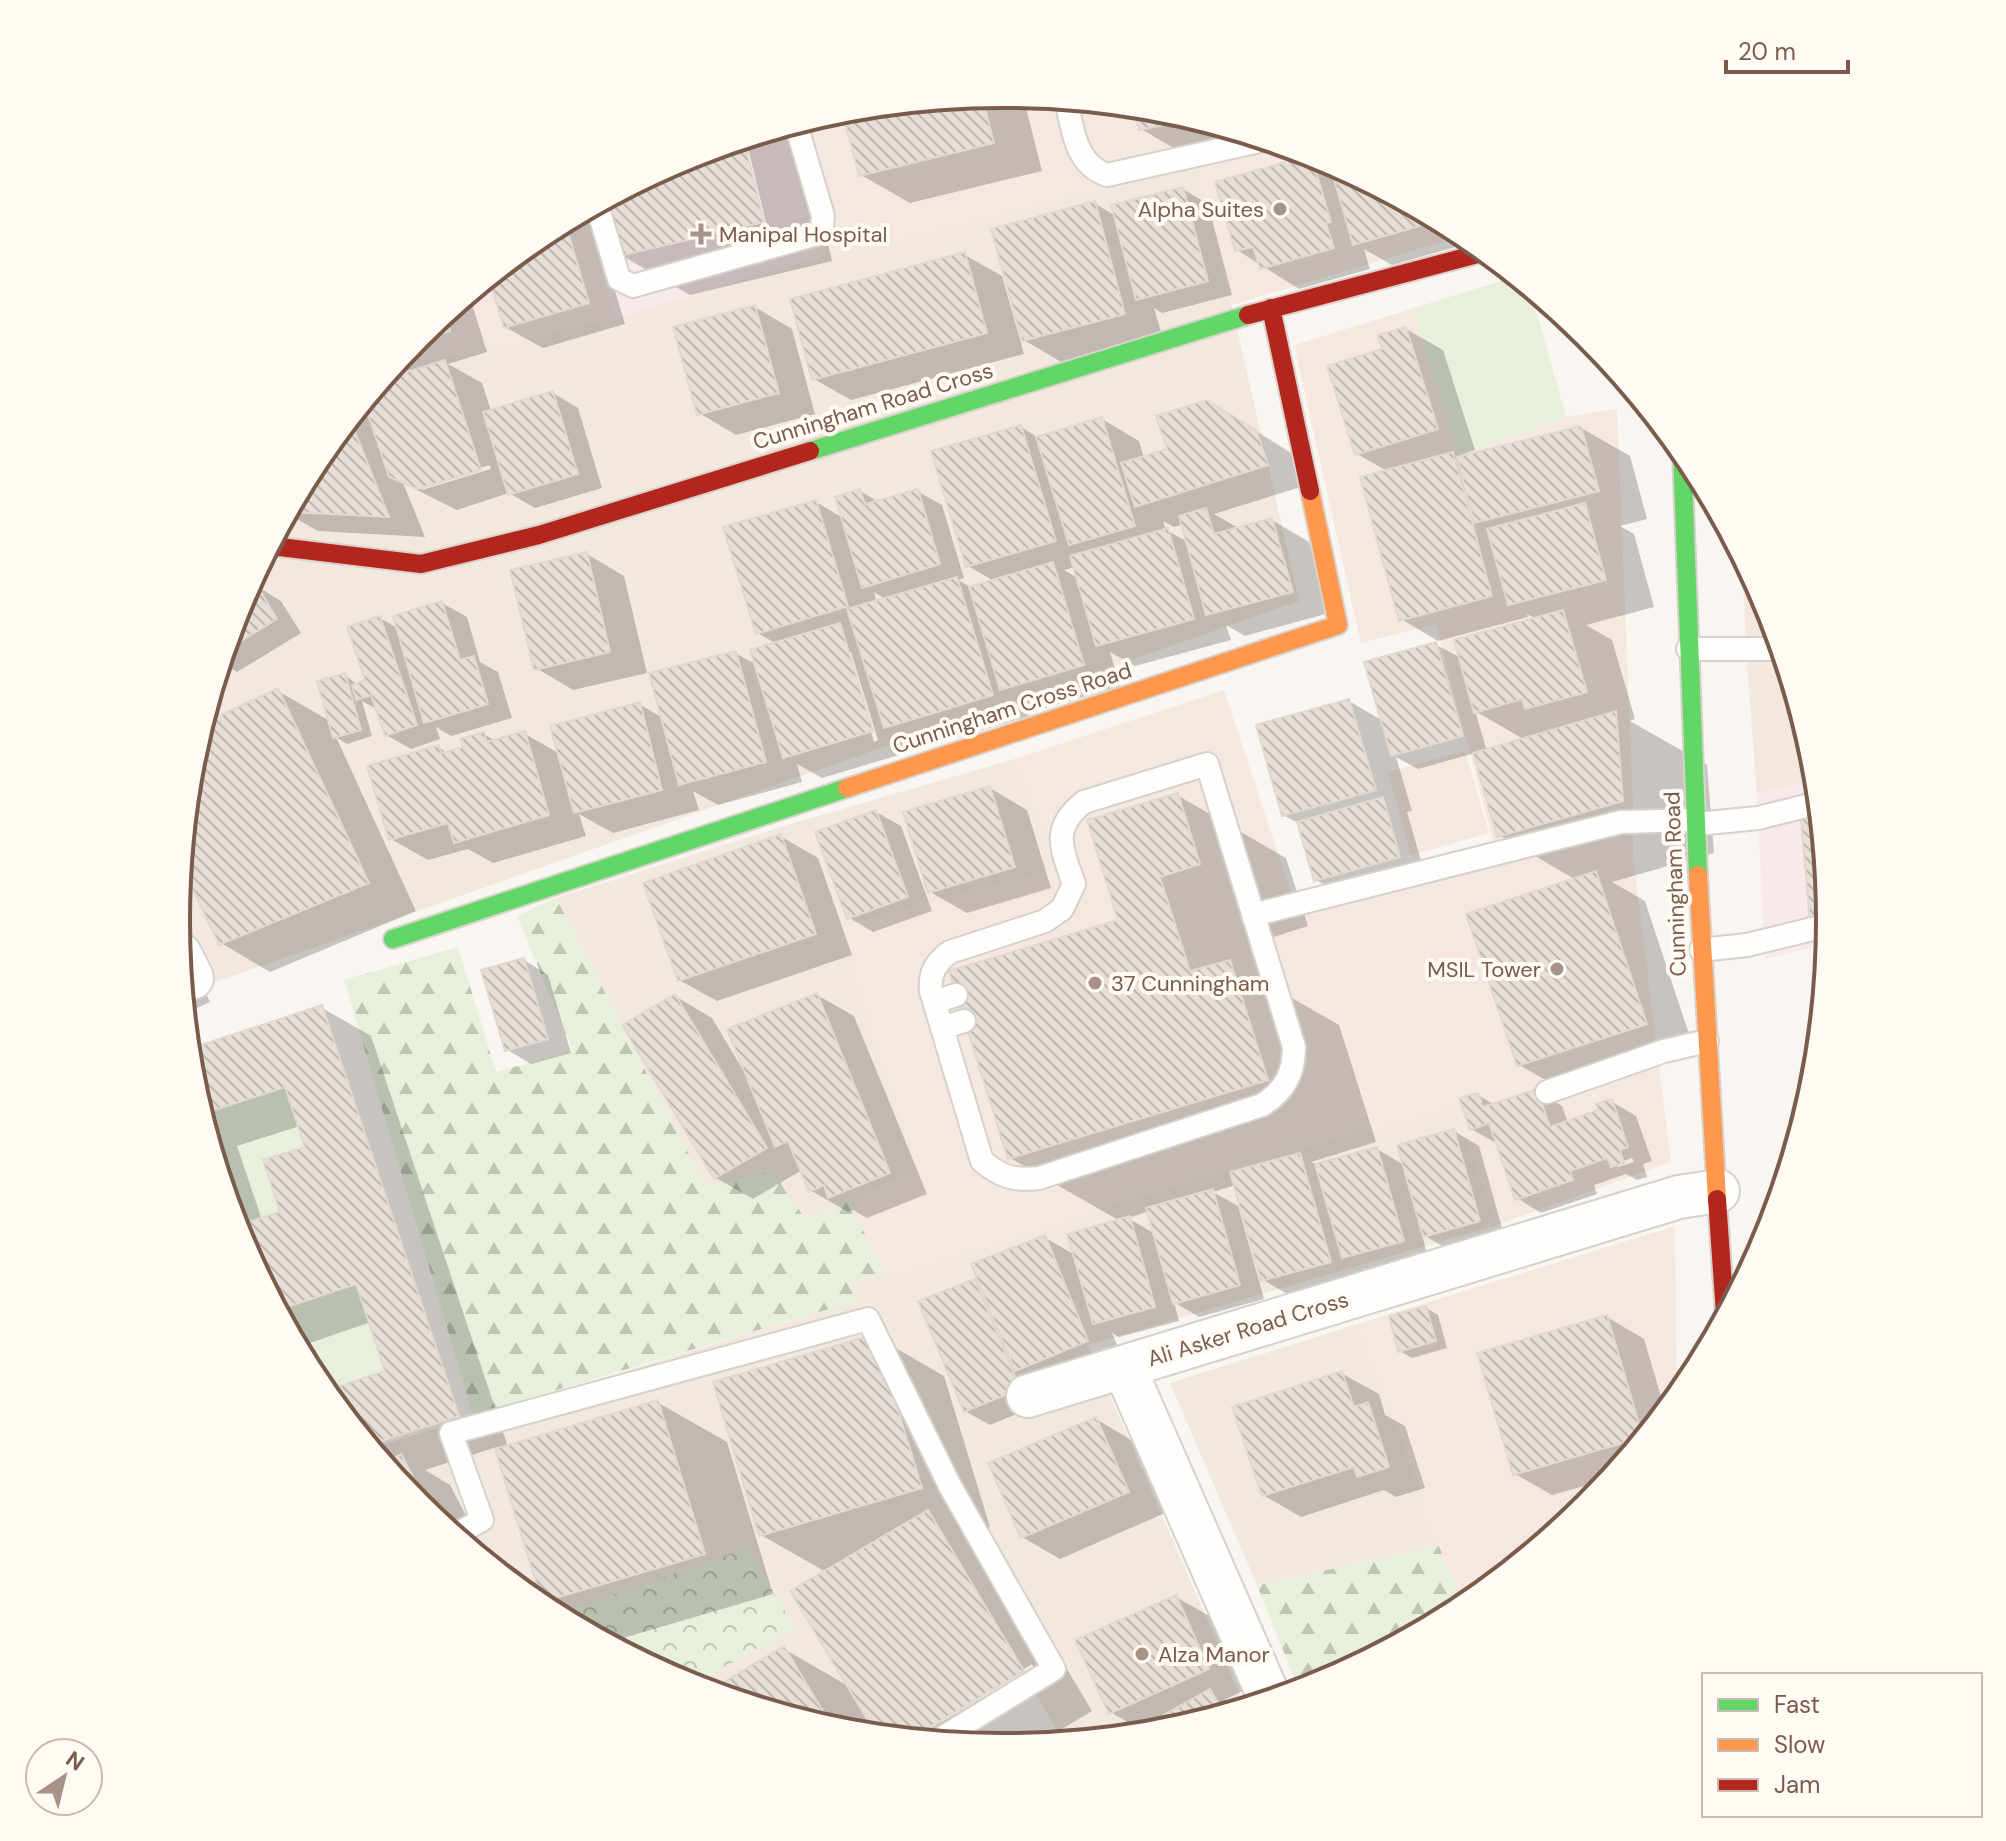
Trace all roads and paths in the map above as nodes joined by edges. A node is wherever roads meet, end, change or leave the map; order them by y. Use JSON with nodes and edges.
{"nodes":[{"id":1,"x":1069,"y":111,"type":"edge"},
{"id":2,"x":799,"y":135,"type":"edge"},
{"id":3,"x":1243,"y":145,"type":"edge"},
{"id":4,"x":600,"y":215,"type":"edge"},
{"id":5,"x":1470,"y":256,"type":"edge"},
{"id":6,"x":1271,"y":308,"type":"junction"},
{"id":7,"x":1683,"y":475,"type":"edge"},
{"id":8,"x":281,"y":547,"type":"edge"},
{"id":9,"x":1688,"y":649,"type":"junction"},
{"id":10,"x":1768,"y":649,"type":"edge"},
{"id":11,"x":1808,"y":806,"type":"edge"},
{"id":12,"x":1697,"y":822,"type":"junction"},
{"id":13,"x":1253,"y":915,"type":"junction"},
{"id":14,"x":1816,"y":928,"type":"edge"},
{"id":15,"x":393,"y":939,"type":"dead end"},
{"id":16,"x":1701,"y":950,"type":"junction"},
{"id":17,"x":956,"y":995,"type":"dead end"},
{"id":18,"x":934,"y":1002,"type":"junction"},
{"id":19,"x":964,"y":1021,"type":"dead end"},
{"id":20,"x":942,"y":1028,"type":"junction"},
{"id":21,"x":1707,"y":1041,"type":"junction"},
{"id":22,"x":1547,"y":1092,"type":"dead end"},
{"id":23,"x":1718,"y":1191,"type":"junction"},
{"id":24,"x":1724,"y":1295,"type":"edge"},
{"id":25,"x":1124,"y":1367,"type":"junction"},
{"id":26,"x":1028,"y":1396,"type":"dead end"},
{"id":27,"x":465,"y":1529,"type":"edge"},
{"id":28,"x":1266,"y":1689,"type":"edge"},
{"id":29,"x":953,"y":1731,"type":"edge"}],
"edges":[{"from":1,"to":3,"type":"lane"},
{"from":2,"to":4,"type":"lane"},
{"from":5,"to":6,"type":"street","name":"Cunningham Road Cross"},
{"from":6,"to":8,"type":"street","name":"Cunningham Road Cross"},
{"from":6,"to":15,"type":"street","name":"Cunningham Cross Road"},
{"from":7,"to":9,"type":"street","name":"Cunningham Road"},
{"from":9,"to":10,"type":"lane"},
{"from":9,"to":12,"type":"street","name":"Cunningham Road"},
{"from":11,"to":12,"type":"lane"},
{"from":12,"to":13,"type":"lane"},
{"from":12,"to":16,"type":"street","name":"Cunningham Road"},
{"from":13,"to":18,"type":"lane"},
{"from":13,"to":20,"type":"lane"},
{"from":14,"to":16,"type":"lane"},
{"from":16,"to":21,"type":"street","name":"Cunningham Road"},
{"from":17,"to":18,"type":"lane"},
{"from":18,"to":20,"type":"lane"},
{"from":19,"to":20,"type":"lane"},
{"from":21,"to":22,"type":"lane"},
{"from":21,"to":23,"type":"street","name":"Cunningham Road"},
{"from":23,"to":24,"type":"street","name":"Cunningham Road"},
{"from":23,"to":25,"type":"street","name":"Ali Asker Road Cross"},
{"from":25,"to":26,"type":"street"},
{"from":25,"to":28,"type":"street","name":"Ali Asker Road Cross"},
{"from":27,"to":29,"type":"lane"}]}
